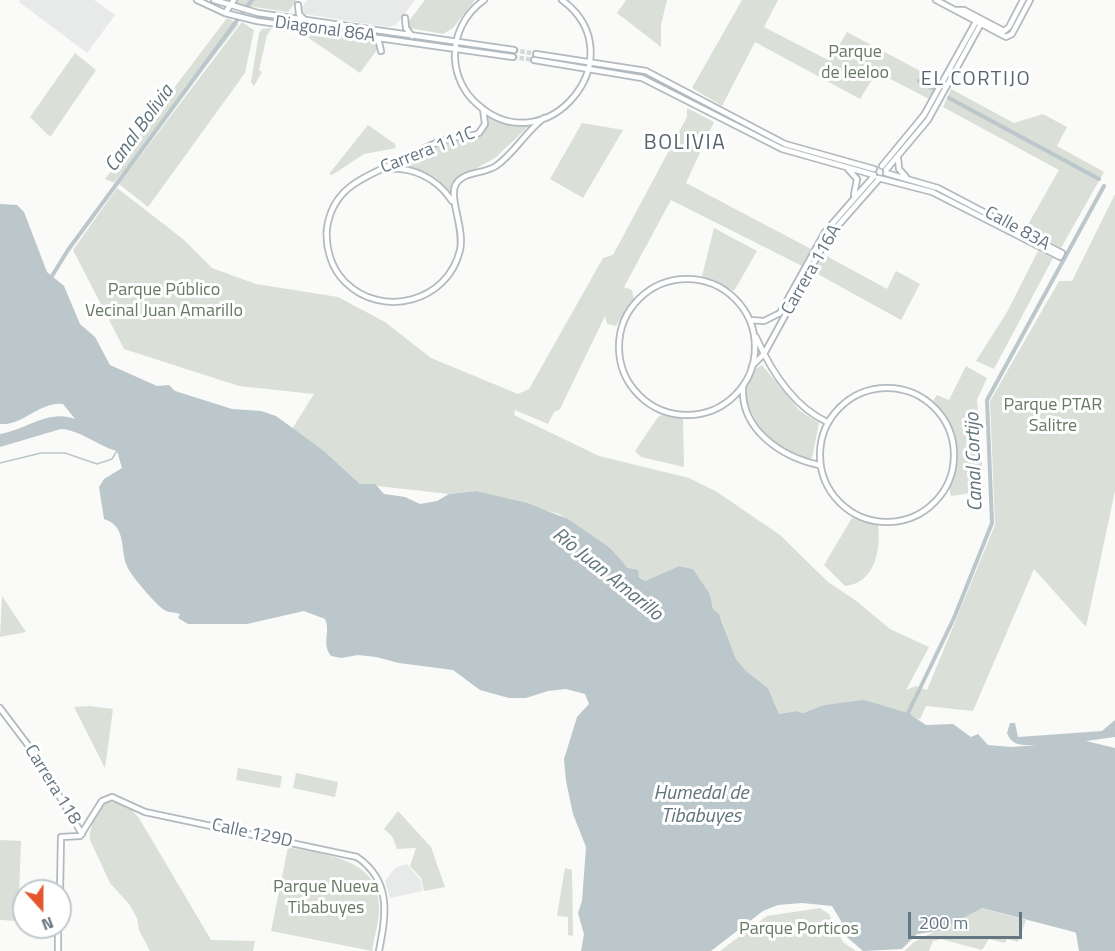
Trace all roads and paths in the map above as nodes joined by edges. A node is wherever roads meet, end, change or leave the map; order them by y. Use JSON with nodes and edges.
{"nodes":[{"id":1,"x":197,"y":0,"type":"edge"},
{"id":2,"x":214,"y":0,"type":"edge"},
{"id":3,"x":234,"y":0,"type":"edge"},
{"id":4,"x":484,"y":0,"type":"edge"},
{"id":5,"x":936,"y":0,"type":"edge"},
{"id":6,"x":1023,"y":0,"type":"edge"},
{"id":7,"x":1030,"y":0,"type":"edge"},
{"id":8,"x":565,"y":1,"type":"edge"},
{"id":9,"x":298,"y":5,"type":"dead end"},
{"id":10,"x":230,"y":7,"type":"junction"},
{"id":11,"x":225,"y":13,"type":"junction"},
{"id":12,"x":405,"y":18,"type":"dead end"},
{"id":13,"x":305,"y":20,"type":"junction"},
{"id":14,"x":979,"y":21,"type":"junction"},
{"id":15,"x":412,"y":36,"type":"junction"},
{"id":16,"x":378,"y":38,"type":"junction"},
{"id":17,"x":456,"y":42,"type":"junction"},
{"id":18,"x":476,"y":45,"type":"junction"},
{"id":19,"x":455,"y":49,"type":"junction"},
{"id":20,"x":381,"y":51,"type":"dead end"},
{"id":21,"x":475,"y":51,"type":"junction"},
{"id":22,"x":565,"y":58,"type":"junction"},
{"id":23,"x":590,"y":62,"type":"junction"},
{"id":24,"x":564,"y":64,"type":"junction"},
{"id":25,"x":589,"y":68,"type":"junction"},
{"id":26,"x":483,"y":109,"type":"junction"},
{"id":27,"x":544,"y":118,"type":"junction"},
{"id":28,"x":783,"y":147,"type":"junction"},
{"id":29,"x":806,"y":154,"type":"junction"},
{"id":30,"x":899,"y":155,"type":"junction"},
{"id":31,"x":847,"y":168,"type":"junction"},
{"id":32,"x":381,"y":170,"type":"junction"},
{"id":33,"x":880,"y":173,"type":"junction"},
{"id":34,"x":908,"y":178,"type":"junction"},
{"id":35,"x":853,"y":198,"type":"junction"},
{"id":36,"x":454,"y":203,"type":"junction"},
{"id":37,"x":750,"y":320,"type":"junction"},
{"id":38,"x":753,"y":331,"type":"junction"},
{"id":39,"x":755,"y":352,"type":"junction"},
{"id":40,"x":764,"y":354,"type":"junction"},
{"id":41,"x":752,"y":366,"type":"junction"},
{"id":42,"x":743,"y":385,"type":"junction"},
{"id":43,"x":727,"y":401,"type":"junction"},
{"id":44,"x":746,"y":406,"type":"junction"},
{"id":45,"x":827,"y":422,"type":"junction"},
{"id":46,"x":819,"y":465,"type":"junction"},
{"id":47,"x":0,"y":708,"type":"edge"},
{"id":48,"x":81,"y":835,"type":"junction"},
{"id":49,"x":60,"y":879,"type":"edge"},
{"id":50,"x":379,"y":951,"type":"edge"}],
"edges":[{"from":1,"to":11,"type":"street","name":"Diagonal 86A"},
{"from":2,"to":10,"type":"street","name":"Diagonal 86A"},
{"from":3,"to":10,"type":"street"},
{"from":4,"to":17,"type":"street"},
{"from":5,"to":14,"type":"street"},
{"from":6,"to":14,"type":"street"},
{"from":7,"to":14,"type":"street"},
{"from":8,"to":23,"type":"street"},
{"from":9,"to":13,"type":"street"},
{"from":10,"to":11,"type":"street"},
{"from":10,"to":13,"type":"street","name":"Diagonal 86A"},
{"from":11,"to":16,"type":"street","name":"Diagonal 86A"},
{"from":12,"to":15,"type":"street"},
{"from":13,"to":15,"type":"street","name":"Diagonal 86A"},
{"from":14,"to":30,"type":"street","name":"Carrera 116A"},
{"from":14,"to":33,"type":"street","name":"Carrera 116A"},
{"from":15,"to":17,"type":"street","name":"Diagonal 86A"},
{"from":16,"to":19,"type":"street","name":"Diagonal 86A"},
{"from":16,"to":20,"type":"street"},
{"from":17,"to":18,"type":"street"},
{"from":17,"to":19,"type":"street"},
{"from":18,"to":21,"type":"street"},
{"from":18,"to":21,"type":"street"},
{"from":19,"to":21,"type":"street"},
{"from":19,"to":26,"type":"street"},
{"from":22,"to":23,"type":"street","name":"Calle 83A"},
{"from":22,"to":24,"type":"street"},
{"from":22,"to":24,"type":"street","name":"Calle 83A"},
{"from":23,"to":25,"type":"street"},
{"from":23,"to":28,"type":"street","name":"Calle 83A"},
{"from":24,"to":25,"type":"street","name":"Calle 83A"},
{"from":25,"to":27,"type":"street"},
{"from":25,"to":28,"type":"street","name":"Calle 83A"},
{"from":26,"to":27,"type":"street"},
{"from":26,"to":32,"type":"street","name":"Carrera 111C"},
{"from":27,"to":36,"type":"street"},
{"from":28,"to":29,"type":"street","name":"Calle 83A"},
{"from":29,"to":31,"type":"street","name":"Calle 83A"},
{"from":29,"to":33,"type":"street","name":"Calle 83A"},
{"from":30,"to":33,"type":"street","name":"Carrera 116A"},
{"from":30,"to":34,"type":"street"},
{"from":31,"to":33,"type":"street","name":"Calle 83A"},
{"from":31,"to":35,"type":"street"},
{"from":32,"to":36,"type":"street"},
{"from":32,"to":36,"type":"street","name":"Carrera 111C"},
{"from":33,"to":34,"type":"street","name":"Calle 83A"},
{"from":33,"to":34,"type":"street","name":"Calle 83A"},
{"from":33,"to":35,"type":"street","name":"Carrera 116A"},
{"from":33,"to":40,"type":"street","name":"Carrera 116A"},
{"from":35,"to":37,"type":"street","name":"Carrera 116A"},
{"from":37,"to":38,"type":"street"},
{"from":37,"to":43,"type":"street"},
{"from":38,"to":39,"type":"street"},
{"from":38,"to":40,"type":"street"},
{"from":39,"to":40,"type":"street"},
{"from":39,"to":41,"type":"street"},
{"from":40,"to":41,"type":"street","name":"Carrera 116A"},
{"from":40,"to":45,"type":"street"},
{"from":41,"to":42,"type":"street"},
{"from":42,"to":43,"type":"street"},
{"from":42,"to":44,"type":"street"},
{"from":43,"to":44,"type":"street"},
{"from":44,"to":46,"type":"street"},
{"from":45,"to":46,"type":"street"},
{"from":45,"to":46,"type":"street"},
{"from":47,"to":48,"type":"street","name":"Carrera 118"},
{"from":48,"to":49,"type":"street"},
{"from":48,"to":50,"type":"street","name":"Calle 129D"}]}
